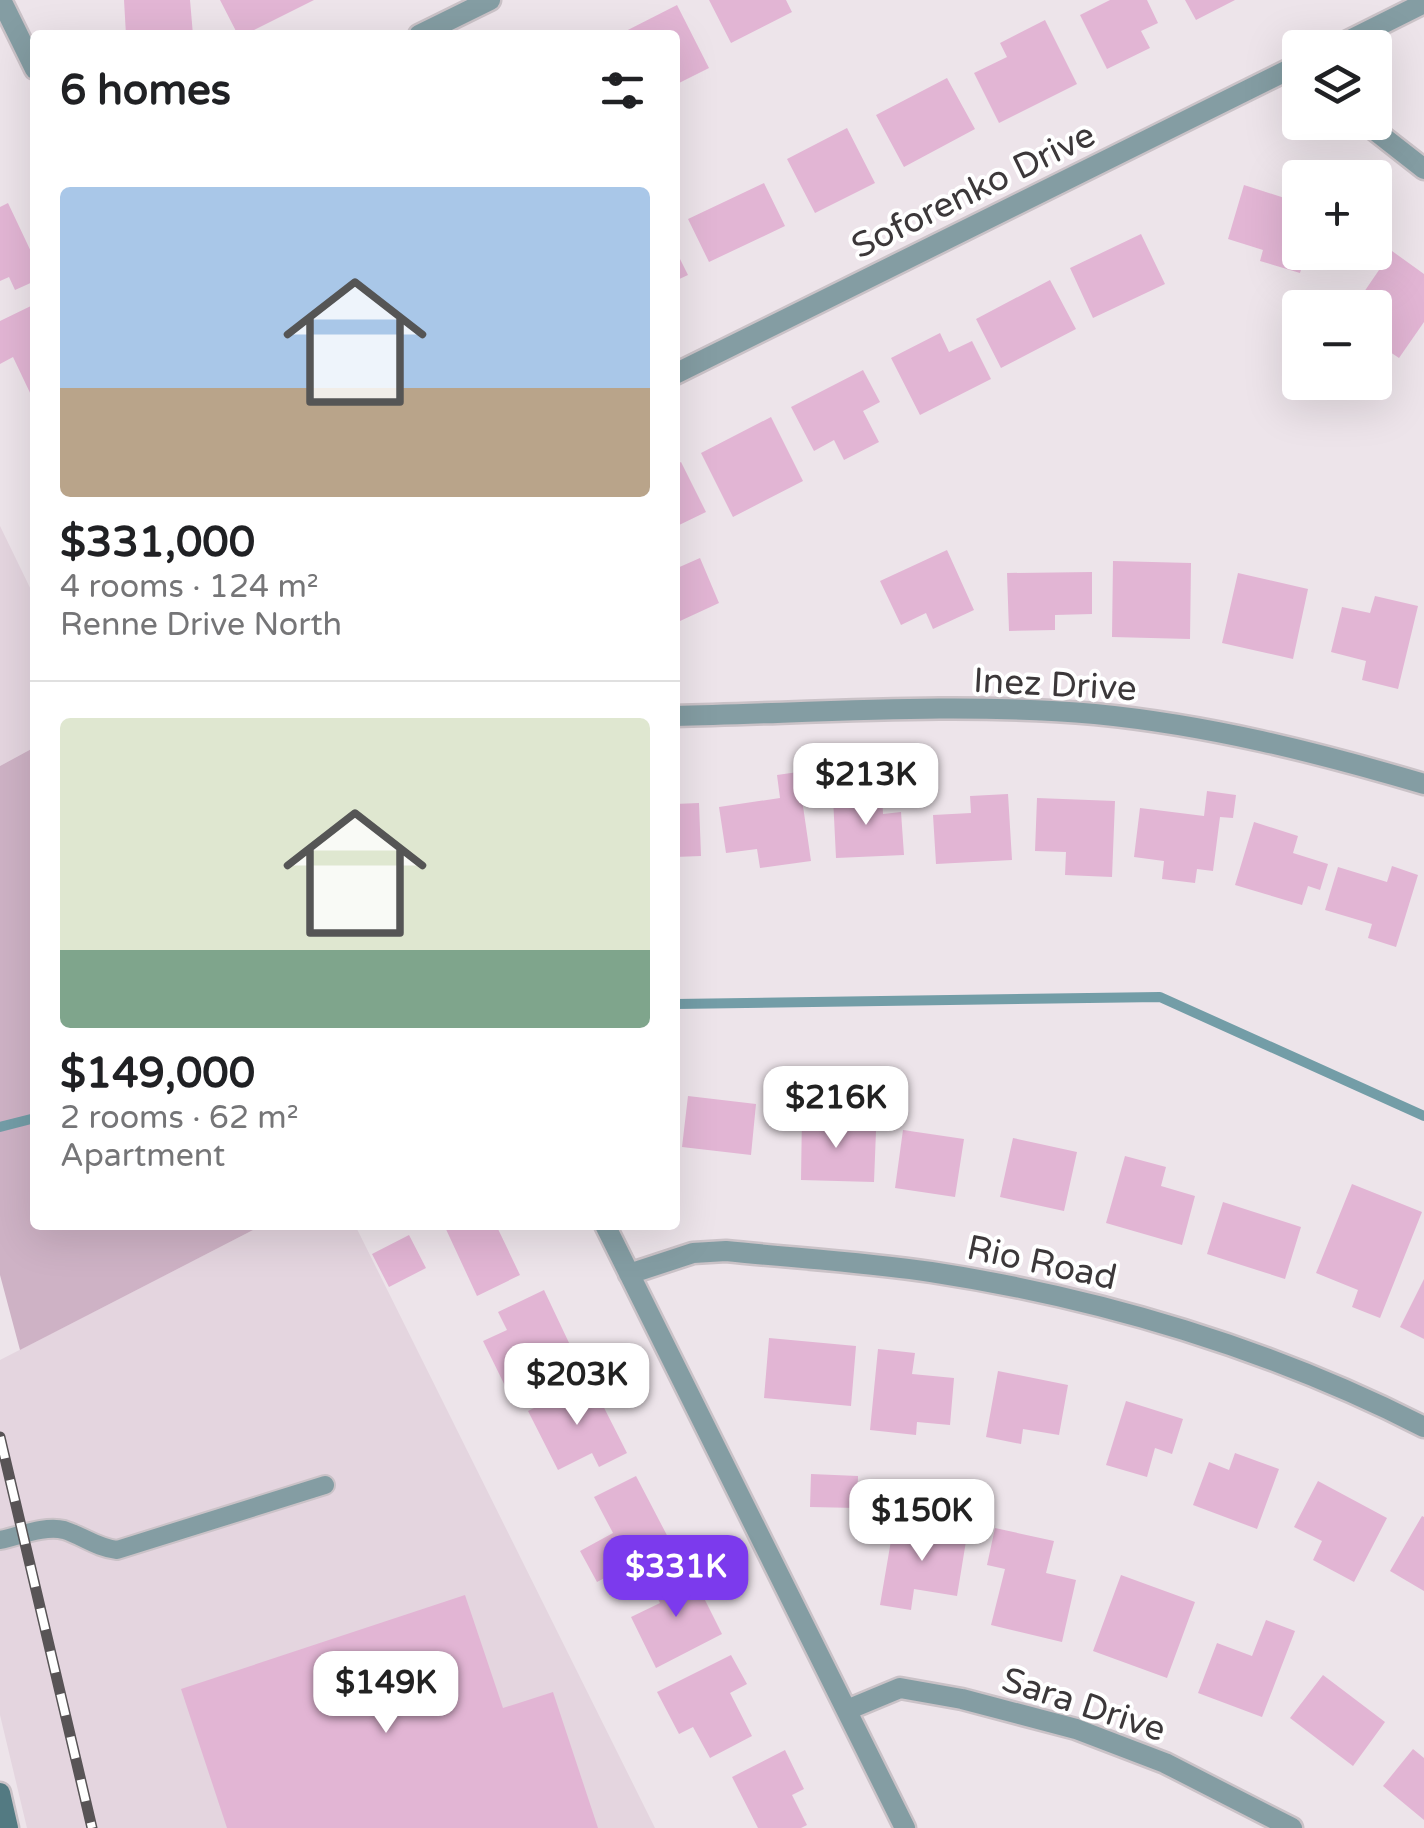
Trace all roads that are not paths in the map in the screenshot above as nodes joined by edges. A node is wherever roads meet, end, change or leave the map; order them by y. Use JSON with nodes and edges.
{"nodes":[{"id":1,"x":1,"y":0,"type":"edge"},
{"id":2,"x":490,"y":0,"type":"edge"},
{"id":3,"x":1424,"y":3,"type":"edge"},
{"id":4,"x":429,"y":30,"type":"edge"},
{"id":5,"x":1370,"y":30,"type":"edge"},
{"id":6,"x":30,"y":59,"type":"edge"},
{"id":7,"x":1282,"y":73,"type":"edge"},
{"id":8,"x":1387,"y":140,"type":"edge"},
{"id":9,"x":1424,"y":169,"type":"edge"},
{"id":10,"x":680,"y":372,"type":"edge"},
{"id":11,"x":680,"y":716,"type":"edge"},
{"id":12,"x":1424,"y":784,"type":"edge"},
{"id":13,"x":608,"y":1230,"type":"edge"},
{"id":14,"x":630,"y":1274,"type":"junction"},
{"id":15,"x":1424,"y":1428,"type":"edge"},
{"id":16,"x":325,"y":1486,"type":"dead end"},
{"id":17,"x":0,"y":1540,"type":"edge"},
{"id":18,"x":847,"y":1710,"type":"junction"},
{"id":19,"x":0,"y":1793,"type":"edge"},
{"id":20,"x":8,"y":1828,"type":"edge"},
{"id":21,"x":905,"y":1828,"type":"edge"},
{"id":22,"x":1292,"y":1828,"type":"edge"}],
"edges":[{"from":1,"to":6,"type":"street"},
{"from":2,"to":4,"type":"street"},
{"from":3,"to":5,"type":"street"},
{"from":7,"to":10,"type":"street","name":"Soforenko Drive"},
{"from":8,"to":9,"type":"street"},
{"from":11,"to":12,"type":"street","name":"Inez Drive"},
{"from":13,"to":14,"type":"street"},
{"from":14,"to":15,"type":"street","name":"Rio Road"},
{"from":14,"to":18,"type":"street"},
{"from":16,"to":17,"type":"lane"},
{"from":18,"to":21,"type":"street"},
{"from":18,"to":22,"type":"street","name":"Sara Drive"},
{"from":19,"to":20,"type":"street"}]}
